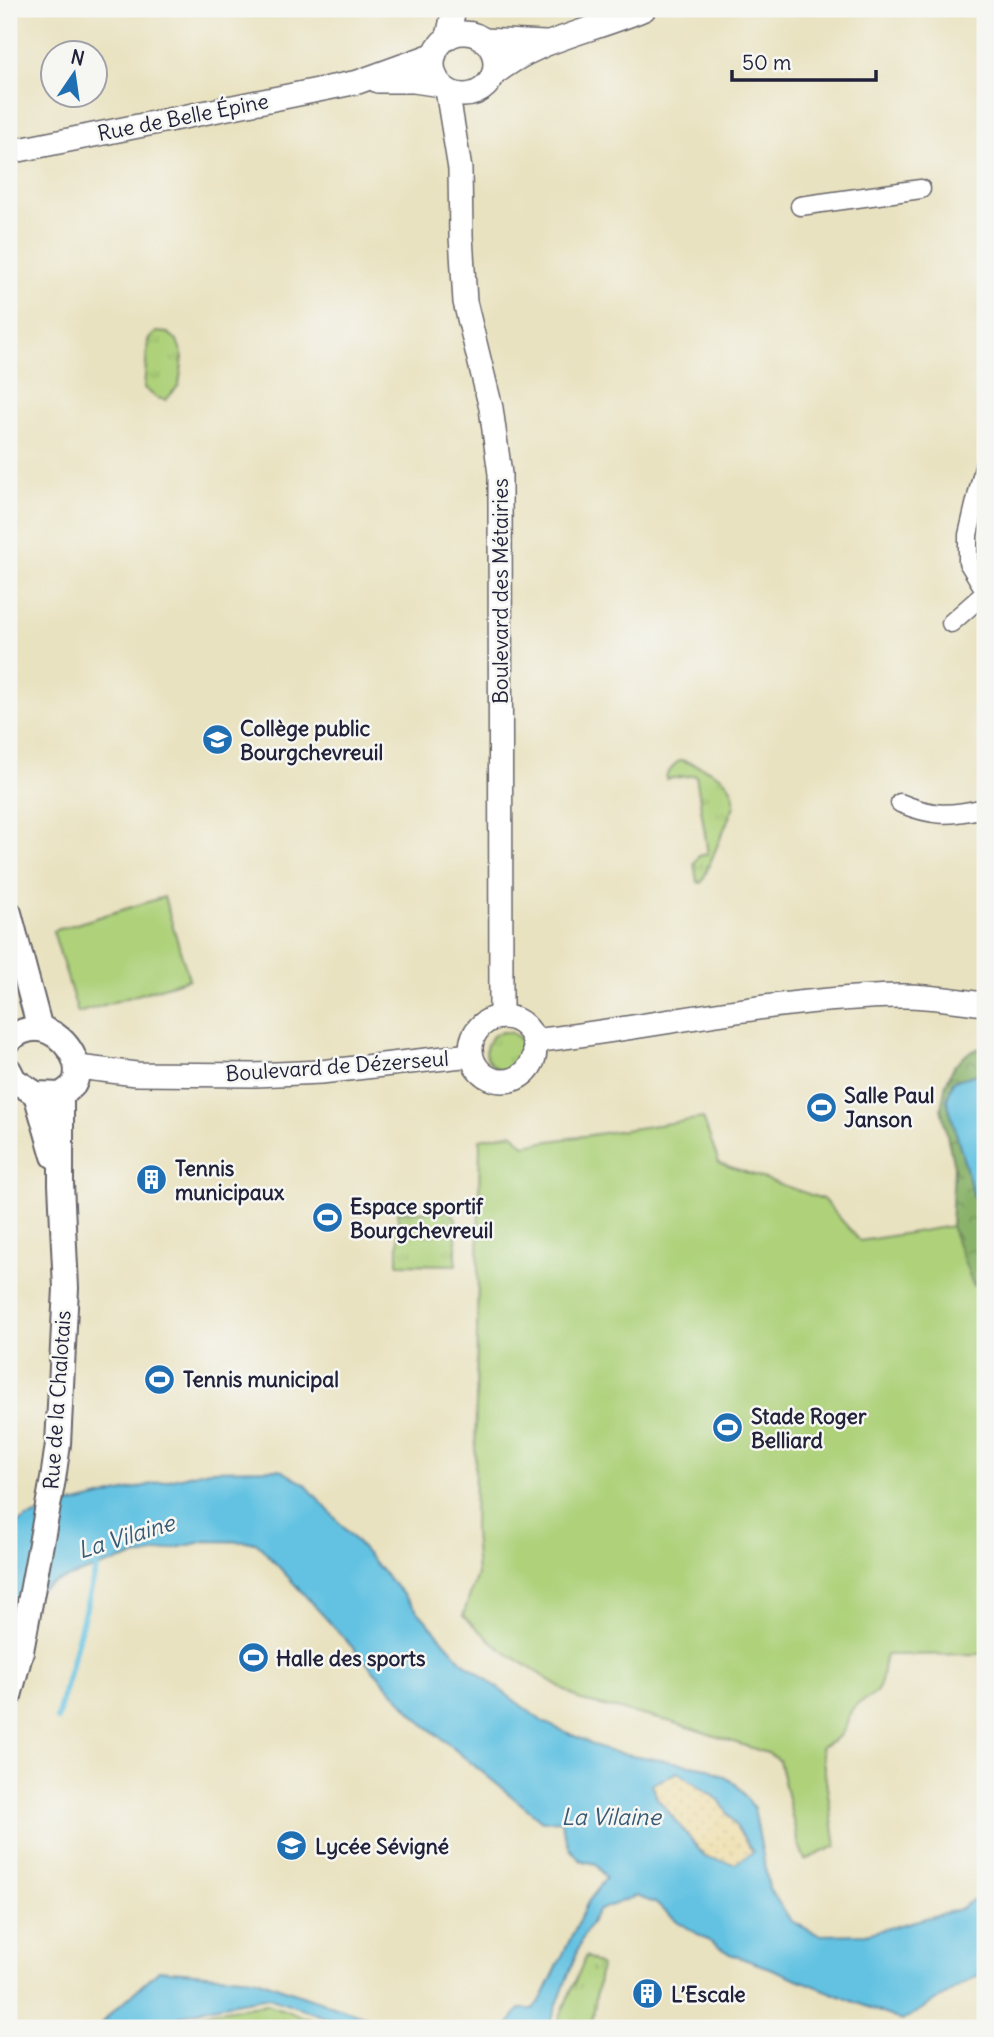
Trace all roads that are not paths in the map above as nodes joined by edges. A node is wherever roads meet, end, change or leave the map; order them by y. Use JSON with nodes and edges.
{"nodes":[{"id":1,"x":454,"y":9,"type":"edge"},
{"id":2,"x":470,"y":9,"type":"edge"},
{"id":3,"x":644,"y":9,"type":"edge"},
{"id":4,"x":480,"y":38,"type":"junction"},
{"id":5,"x":548,"y":43,"type":"junction"},
{"id":6,"x":441,"y":46,"type":"junction"},
{"id":7,"x":493,"y":75,"type":"junction"},
{"id":8,"x":358,"y":82,"type":"junction"},
{"id":9,"x":444,"y":87,"type":"junction"},
{"id":10,"x":476,"y":93,"type":"junction"},
{"id":11,"x":9,"y":152,"type":"edge"},
{"id":12,"x":460,"y":169,"type":"junction"},
{"id":13,"x":921,"y":189,"type":"dead end"},
{"id":14,"x":800,"y":206,"type":"dead end"},
{"id":15,"x":985,"y":463,"type":"edge"},
{"id":16,"x":985,"y":591,"type":"edge"},
{"id":17,"x":951,"y":624,"type":"dead end"},
{"id":18,"x":900,"y":803,"type":"dead end"},
{"id":19,"x":985,"y":808,"type":"edge"},
{"id":20,"x":9,"y":912,"type":"edge"},
{"id":21,"x":985,"y":992,"type":"edge"},
{"id":22,"x":903,"y":995,"type":"junction"},
{"id":23,"x":985,"y":1004,"type":"edge"},
{"id":24,"x":501,"y":1017,"type":"junction"},
{"id":25,"x":40,"y":1029,"type":"junction"},
{"id":26,"x":9,"y":1041,"type":"edge"},
{"id":27,"x":534,"y":1041,"type":"junction"},
{"id":28,"x":471,"y":1055,"type":"junction"},
{"id":29,"x":78,"y":1067,"type":"junction"},
{"id":30,"x":9,"y":1070,"type":"edge"},
{"id":31,"x":36,"y":1094,"type":"junction"},
{"id":32,"x":61,"y":1095,"type":"junction"},
{"id":33,"x":61,"y":1184,"type":"junction"},
{"id":34,"x":9,"y":1696,"type":"edge"}],
"edges":[{"from":1,"to":6,"type":"street"},
{"from":2,"to":4,"type":"street"},
{"from":3,"to":5,"type":"street"},
{"from":4,"to":5,"type":"street"},
{"from":4,"to":6,"type":"street"},
{"from":4,"to":7,"type":"street"},
{"from":5,"to":7,"type":"street"},
{"from":6,"to":8,"type":"street","name":"Rue de Belle Épine"},
{"from":6,"to":9,"type":"street"},
{"from":7,"to":10,"type":"street"},
{"from":8,"to":9,"type":"street","name":"Rue de Belle Épine"},
{"from":8,"to":11,"type":"street","name":"Rue de Belle Épine"},
{"from":9,"to":10,"type":"street"},
{"from":9,"to":12,"type":"street","name":"Boulevard des Métairies"},
{"from":10,"to":12,"type":"street","name":"Boulevard des Métairies"},
{"from":12,"to":24,"type":"street","name":"Boulevard des Métairies"},
{"from":13,"to":14,"type":"street"},
{"from":15,"to":16,"type":"street"},
{"from":16,"to":17,"type":"street"},
{"from":18,"to":19,"type":"street"},
{"from":20,"to":25,"type":"main road"},
{"from":21,"to":22,"type":"street"},
{"from":22,"to":23,"type":"street"},
{"from":22,"to":27,"type":"street"},
{"from":24,"to":27,"type":"street"},
{"from":24,"to":28,"type":"street"},
{"from":25,"to":26,"type":"main road"},
{"from":25,"to":29,"type":"main road"},
{"from":27,"to":28,"type":"street"},
{"from":28,"to":29,"type":"street","name":"Boulevard de Dézerseul"},
{"from":29,"to":32,"type":"main road"},
{"from":30,"to":31,"type":"main road"},
{"from":31,"to":32,"type":"main road"},
{"from":31,"to":33,"type":"main road","name":"Rue de la Chalotais"},
{"from":32,"to":33,"type":"main road","name":"Rue de la Chalotais"},
{"from":33,"to":34,"type":"main road","name":"Rue de la Chalotais"}]}
